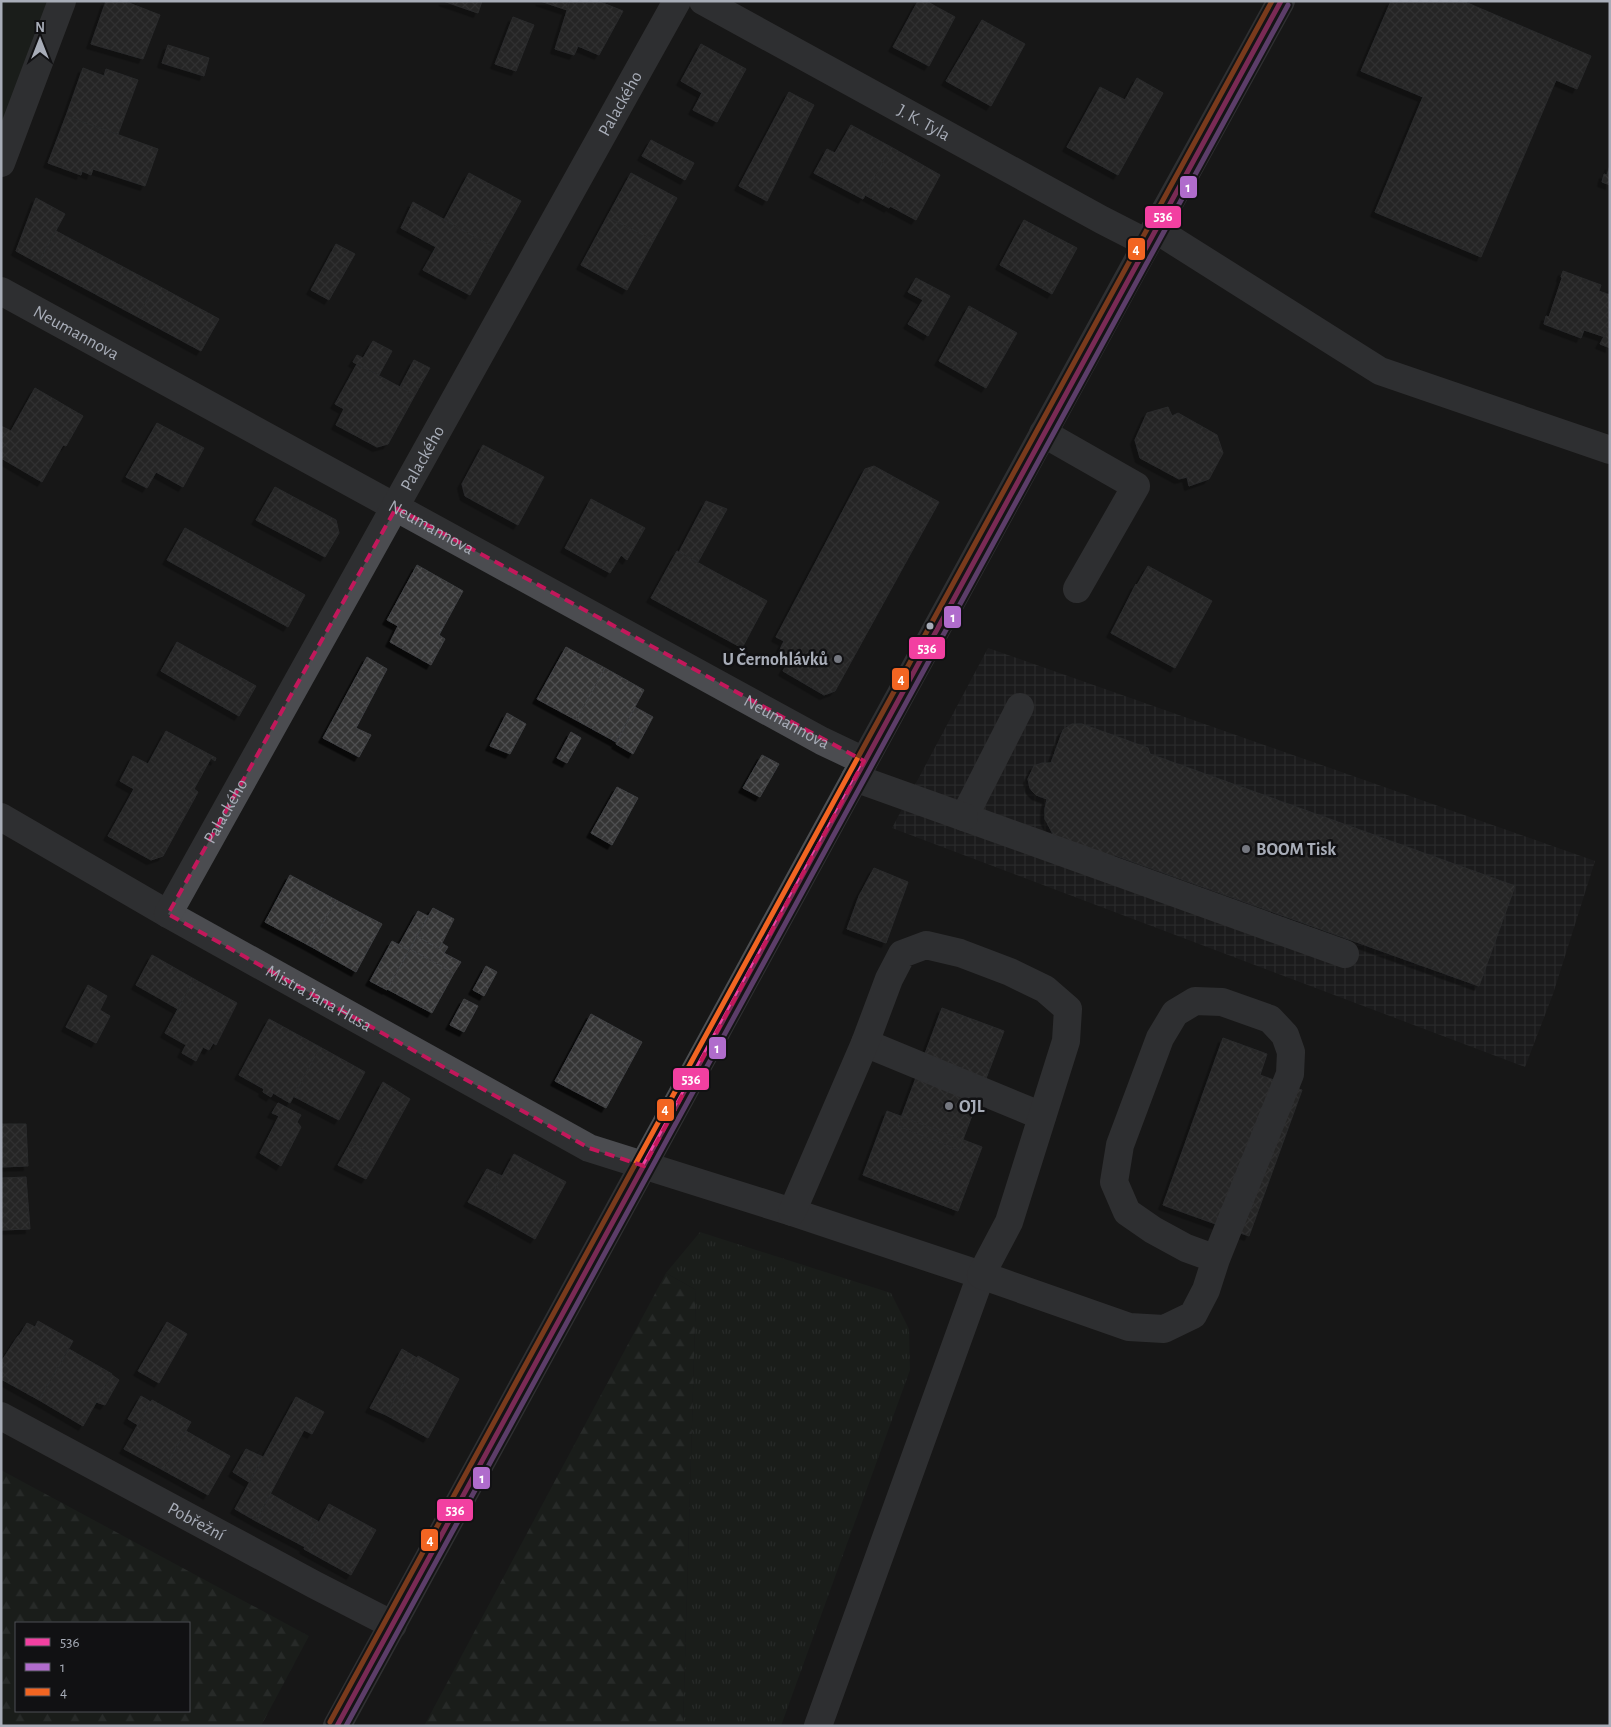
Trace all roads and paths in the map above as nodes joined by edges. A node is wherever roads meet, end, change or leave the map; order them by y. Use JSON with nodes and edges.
{"nodes":[{"id":1,"x":62,"y":1,"type":"edge"},
{"id":2,"x":677,"y":1,"type":"edge"},
{"id":3,"x":703,"y":1,"type":"edge"},
{"id":4,"x":1281,"y":1,"type":"edge"},
{"id":5,"x":1,"y":163,"type":"edge"},
{"id":6,"x":1151,"y":236,"type":"junction"},
{"id":7,"x":1,"y":291,"type":"edge"},
{"id":8,"x":1043,"y":433,"type":"junction"},
{"id":9,"x":1610,"y":450,"type":"edge"},
{"id":10,"x":396,"y":508,"type":"junction"},
{"id":11,"x":1077,"y":589,"type":"dead end"},
{"id":12,"x":1020,"y":706,"type":"dead end"},
{"id":13,"x":859,"y":769,"type":"junction"},
{"id":14,"x":964,"y":817,"type":"junction"},
{"id":15,"x":1,"y":818,"type":"edge"},
{"id":16,"x":168,"y":914,"type":"junction"},
{"id":17,"x":1345,"y":954,"type":"dead end"},
{"id":18,"x":865,"y":1043,"type":"junction"},
{"id":19,"x":1042,"y":1116,"type":"junction"},
{"id":20,"x":644,"y":1166,"type":"junction"},
{"id":21,"x":792,"y":1212,"type":"junction"},
{"id":22,"x":1216,"y":1259,"type":"junction"},
{"id":23,"x":981,"y":1275,"type":"junction"},
{"id":24,"x":1,"y":1416,"type":"edge"},
{"id":25,"x":393,"y":1624,"type":"junction"},
{"id":26,"x":337,"y":1726,"type":"edge"},
{"id":27,"x":818,"y":1726,"type":"edge"}],
"edges":[{"from":1,"to":5,"type":"street"},
{"from":2,"to":10,"type":"street","name":"Palackého"},
{"from":3,"to":6,"type":"street","name":"J. K. Tyla"},
{"from":4,"to":6,"type":"main road"},
{"from":6,"to":8,"type":"main road"},
{"from":6,"to":9,"type":"street","name":"J. K. Tyla"},
{"from":7,"to":10,"type":"street","name":"Neumannova"},
{"from":8,"to":11,"type":"street"},
{"from":8,"to":13,"type":"main road"},
{"from":10,"to":13,"type":"street","name":"Neumannova"},
{"from":10,"to":16,"type":"street","name":"Palackého"},
{"from":12,"to":14,"type":"street"},
{"from":13,"to":14,"type":"street","name":"Neumannova"},
{"from":13,"to":20,"type":"main road"},
{"from":14,"to":17,"type":"street","name":"Neumannova"},
{"from":15,"to":16,"type":"street","name":"Mistra Jana Husa"},
{"from":16,"to":20,"type":"street","name":"Mistra Jana Husa"},
{"from":18,"to":19,"type":"street"},
{"from":18,"to":19,"type":"street"},
{"from":18,"to":21,"type":"street"},
{"from":19,"to":23,"type":"street"},
{"from":20,"to":21,"type":"street","name":"Mistra Jana Husa"},
{"from":20,"to":25,"type":"main road"},
{"from":21,"to":23,"type":"street","name":"Mistra Jana Husa"},
{"from":22,"to":22,"type":"street","name":"Mistra Jana Husa"},
{"from":22,"to":23,"type":"street","name":"Mistra Jana Husa"},
{"from":23,"to":27,"type":"street"},
{"from":24,"to":25,"type":"street","name":"Pobřežní"},
{"from":25,"to":26,"type":"main road"}]}
